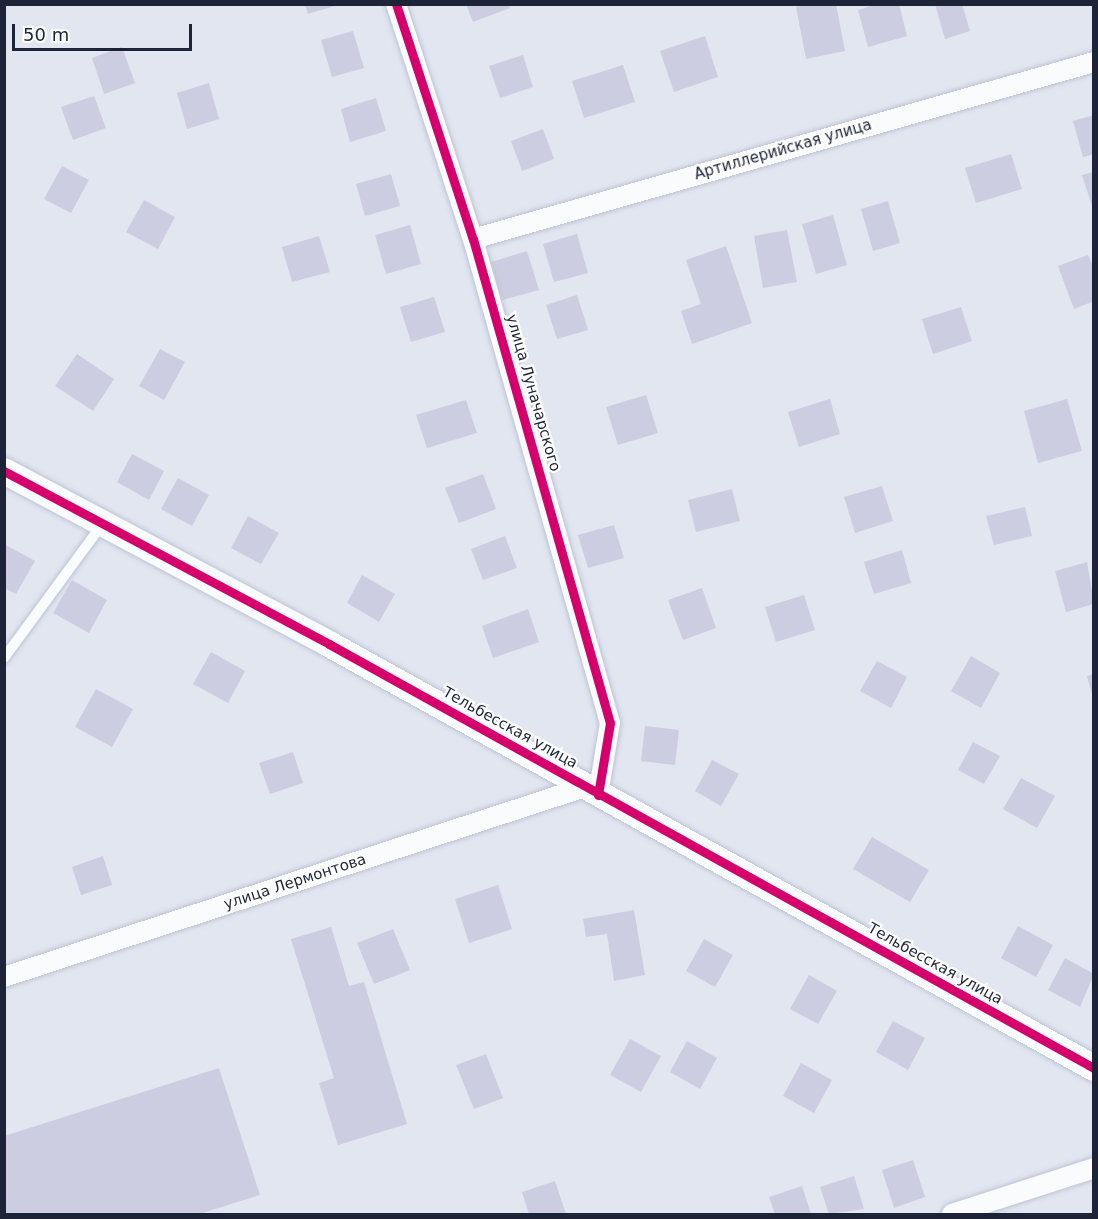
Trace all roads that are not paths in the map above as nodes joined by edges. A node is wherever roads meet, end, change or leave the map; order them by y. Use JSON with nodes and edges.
{"nodes":[{"id":1,"x":396,"y":4,"type":"edge"},
{"id":2,"x":1094,"y":62,"type":"edge"},
{"id":3,"x":473,"y":239,"type":"junction"},
{"id":4,"x":4,"y":471,"type":"edge"},
{"id":5,"x":103,"y":523,"type":"junction"},
{"id":6,"x":4,"y":658,"type":"edge"},
{"id":7,"x":591,"y":791,"type":"junction"},
{"id":8,"x":4,"y":977,"type":"edge"},
{"id":9,"x":1094,"y":1068,"type":"edge"},
{"id":10,"x":1094,"y":1168,"type":"edge"},
{"id":11,"x":952,"y":1215,"type":"edge"}],
"edges":[{"from":1,"to":3,"type":"street","name":"улица Луначарского"},
{"from":2,"to":3,"type":"street","name":"Артиллерийская улица"},
{"from":3,"to":7,"type":"street","name":"улица Луначарского"},
{"from":4,"to":5,"type":"street","name":"Тельбесская улица"},
{"from":5,"to":6,"type":"lane"},
{"from":5,"to":7,"type":"street","name":"Тельбесская улица"},
{"from":7,"to":8,"type":"street","name":"улица Лермонтова"},
{"from":7,"to":9,"type":"street","name":"Тельбесская улица"},
{"from":10,"to":11,"type":"street"}]}
